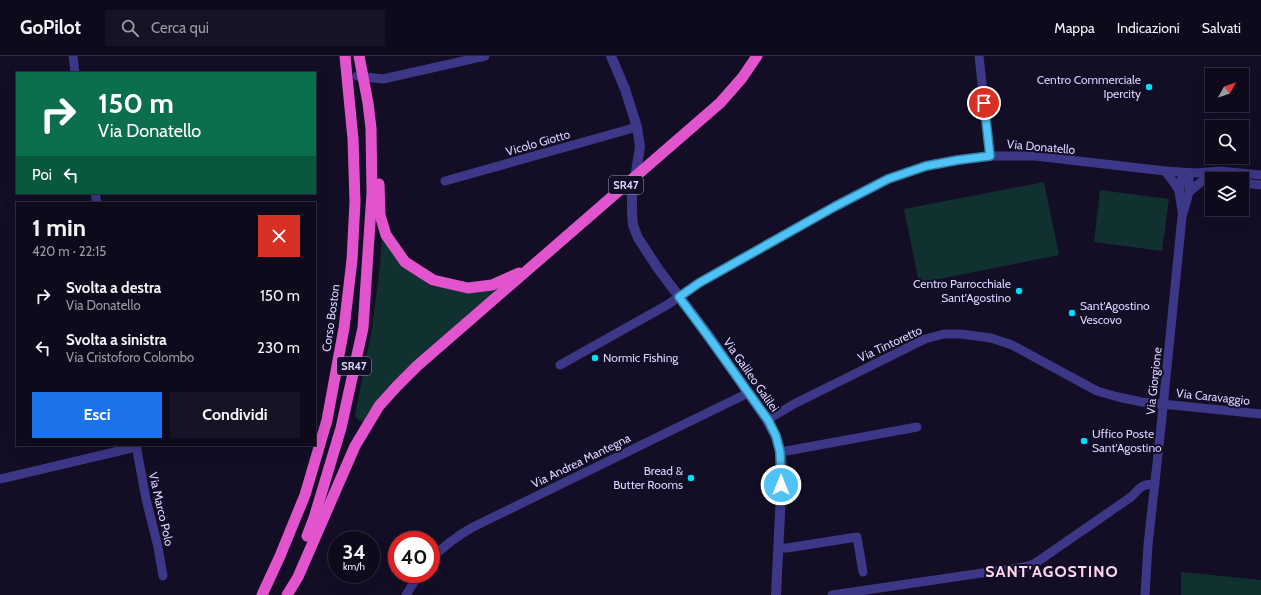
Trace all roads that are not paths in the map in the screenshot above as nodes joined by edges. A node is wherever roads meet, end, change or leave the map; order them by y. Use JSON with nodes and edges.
{"nodes":[{"id":1,"x":73,"y":56,"type":"edge"},
{"id":2,"x":344,"y":56,"type":"edge"},
{"id":3,"x":359,"y":56,"type":"edge"},
{"id":4,"x":485,"y":56,"type":"edge"},
{"id":5,"x":612,"y":56,"type":"edge"},
{"id":6,"x":757,"y":56,"type":"edge"},
{"id":7,"x":979,"y":56,"type":"edge"},
{"id":8,"x":76,"y":72,"type":"edge"},
{"id":9,"x":357,"y":76,"type":"dead end"},
{"id":10,"x":637,"y":127,"type":"junction"},
{"id":11,"x":371,"y":128,"type":"junction"},
{"id":12,"x":990,"y":156,"type":"junction"},
{"id":13,"x":1165,"y":171,"type":"junction"},
{"id":14,"x":1189,"y":173,"type":"junction"},
{"id":15,"x":1261,"y":175,"type":"edge"},
{"id":16,"x":1205,"y":177,"type":"edge"},
{"id":17,"x":446,"y":181,"type":"dead end"},
{"id":18,"x":1205,"y":181,"type":"edge"},
{"id":19,"x":1249,"y":184,"type":"edge"},
{"id":20,"x":1261,"y":185,"type":"edge"},
{"id":21,"x":1179,"y":191,"type":"junction"},
{"id":22,"x":1189,"y":192,"type":"junction"},
{"id":23,"x":1182,"y":217,"type":"junction"},
{"id":24,"x":533,"y":266,"type":"junction"},
{"id":25,"x":679,"y":297,"type":"junction"},
{"id":26,"x":560,"y":365,"type":"dead end"},
{"id":27,"x":747,"y":392,"type":"junction"},
{"id":28,"x":1163,"y":404,"type":"junction"},
{"id":29,"x":1261,"y":414,"type":"edge"},
{"id":30,"x":768,"y":420,"type":"junction"},
{"id":31,"x":917,"y":427,"type":"dead end"},
{"id":32,"x":136,"y":446,"type":"edge"},
{"id":33,"x":780,"y":452,"type":"junction"},
{"id":34,"x":0,"y":478,"type":"edge"},
{"id":35,"x":1155,"y":484,"type":"junction"},
{"id":36,"x":778,"y":548,"type":"junction"},
{"id":37,"x":440,"y":551,"type":"edge"},
{"id":38,"x":863,"y":572,"type":"dead end"},
{"id":39,"x":163,"y":576,"type":"dead end"},
{"id":40,"x":413,"y":583,"type":"edge"},
{"id":41,"x":262,"y":595,"type":"edge"},
{"id":42,"x":283,"y":595,"type":"edge"},
{"id":43,"x":287,"y":595,"type":"edge"},
{"id":44,"x":406,"y":595,"type":"edge"},
{"id":45,"x":776,"y":595,"type":"edge"},
{"id":46,"x":832,"y":595,"type":"edge"},
{"id":47,"x":1145,"y":595,"type":"edge"}],
"edges":[{"from":1,"to":8,"type":"street"},
{"from":2,"to":41,"type":"highway","name":"Corso Boston","number":"SR47"},
{"from":3,"to":11,"type":"highway","number":"SR47"},
{"from":4,"to":9,"type":"street"},
{"from":5,"to":10,"type":"street","name":"Via Galileo Galilei"},
{"from":6,"to":24,"type":"highway","number":"SR47"},
{"from":7,"to":12,"type":"street"},
{"from":10,"to":17,"type":"street","name":"Vicolo Giotto"},
{"from":10,"to":25,"type":"street","name":"Via Galileo Galilei"},
{"from":11,"to":24,"type":"highway","number":"SR47"},
{"from":11,"to":42,"type":"highway","number":"SR47"},
{"from":12,"to":13,"type":"street","name":"Via Donatello"},
{"from":12,"to":25,"type":"street","name":"Via Donatello"},
{"from":13,"to":14,"type":"street","name":"Via Donatello"},
{"from":13,"to":21,"type":"street","name":"Via Giorgione"},
{"from":14,"to":15,"type":"street","name":"Via Donatello"},
{"from":14,"to":16,"type":"street","name":"Via Donatello"},
{"from":14,"to":21,"type":"street","name":"Via Giorgione"},
{"from":14,"to":22,"type":"street","name":"Via Giorgione"},
{"from":18,"to":22,"type":"street"},
{"from":19,"to":20,"type":"street"},
{"from":21,"to":23,"type":"street","name":"Via Giorgione"},
{"from":22,"to":23,"type":"street","name":"Via Giorgione"},
{"from":23,"to":28,"type":"street","name":"Via Giorgione"},
{"from":24,"to":43,"type":"highway","number":"SR47"},
{"from":25,"to":26,"type":"street"},
{"from":25,"to":27,"type":"street","name":"Via Galileo Galilei"},
{"from":27,"to":30,"type":"street","name":"Via Galileo Galilei"},
{"from":27,"to":37,"type":"street","name":"Via Andrea Mantegna"},
{"from":28,"to":29,"type":"street","name":"Via Caravaggio"},
{"from":28,"to":30,"type":"street","name":"Via Tintoretto"},
{"from":28,"to":35,"type":"street","name":"Via Giorgione"},
{"from":30,"to":33,"type":"street","name":"Via Galileo Galilei"},
{"from":31,"to":33,"type":"street"},
{"from":32,"to":34,"type":"street","name":"Via Marco Polo"},
{"from":32,"to":39,"type":"street","name":"Via Marco Polo"},
{"from":33,"to":36,"type":"street","name":"Via Galileo Galilei"},
{"from":35,"to":46,"type":"street"},
{"from":35,"to":47,"type":"street","name":"Via Giorgione"},
{"from":36,"to":38,"type":"street"},
{"from":36,"to":45,"type":"street","name":"Via Galileo Galilei"},
{"from":40,"to":44,"type":"street"}]}
